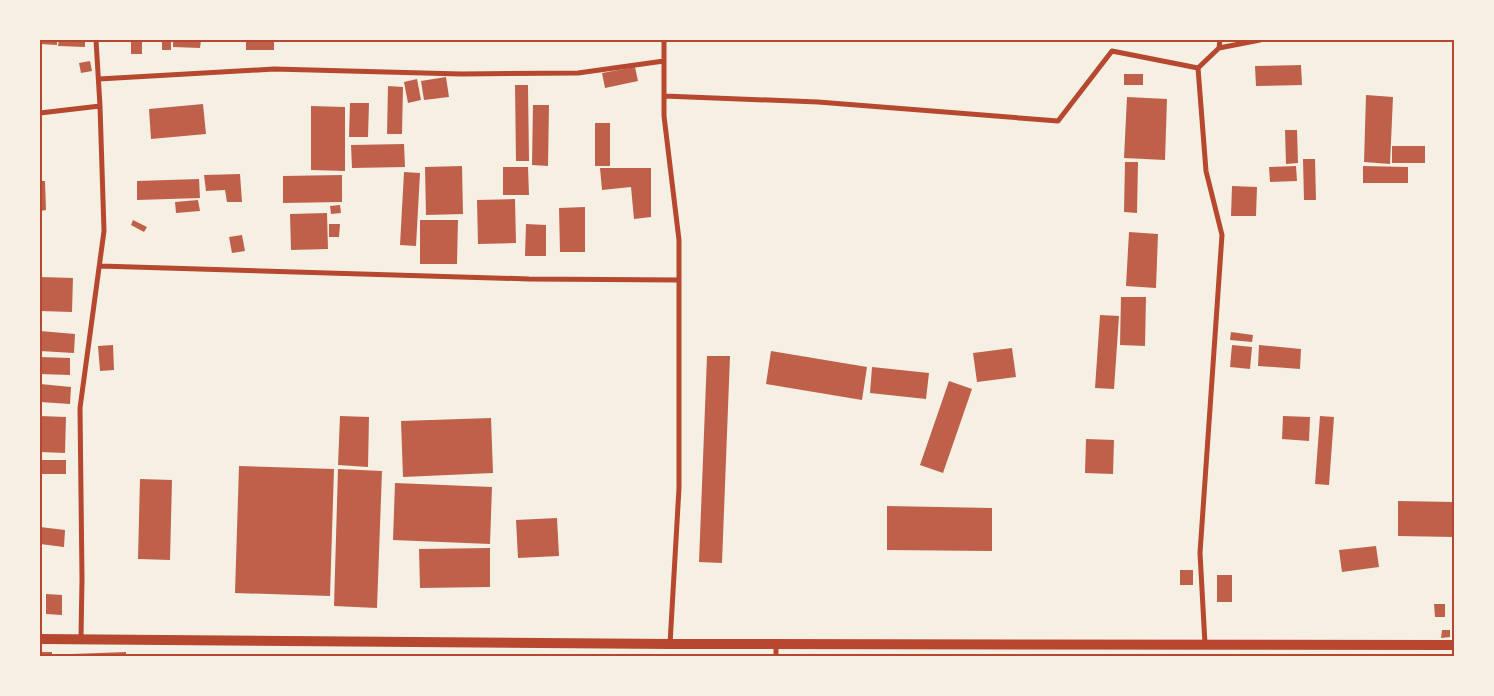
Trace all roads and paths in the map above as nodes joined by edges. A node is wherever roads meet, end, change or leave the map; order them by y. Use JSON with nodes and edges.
{"nodes":[{"id":1,"x":96,"y":40,"type":"edge"},
{"id":2,"x":664,"y":40,"type":"edge"},
{"id":3,"x":1220,"y":40,"type":"edge"},
{"id":4,"x":1260,"y":40,"type":"edge"},
{"id":5,"x":1219,"y":48,"type":"junction"},
{"id":6,"x":664,"y":61,"type":"junction"},
{"id":7,"x":1198,"y":68,"type":"junction"},
{"id":8,"x":98,"y":79,"type":"junction"},
{"id":9,"x":664,"y":96,"type":"junction"},
{"id":10,"x":100,"y":106,"type":"junction"},
{"id":11,"x":40,"y":113,"type":"edge"},
{"id":12,"x":100,"y":266,"type":"junction"},
{"id":13,"x":679,"y":280,"type":"junction"},
{"id":14,"x":81,"y":638,"type":"junction"},
{"id":15,"x":40,"y":639,"type":"edge"},
{"id":16,"x":670,"y":644,"type":"junction"},
{"id":17,"x":776,"y":644,"type":"junction"},
{"id":18,"x":1205,"y":644,"type":"junction"},
{"id":19,"x":1454,"y":644,"type":"edge"},
{"id":20,"x":776,"y":656,"type":"edge"}],
"edges":[{"from":1,"to":8,"type":"street"},
{"from":2,"to":6,"type":"street"},
{"from":3,"to":5,"type":"street"},
{"from":4,"to":5,"type":"street"},
{"from":5,"to":7,"type":"street"},
{"from":6,"to":8,"type":"street"},
{"from":6,"to":9,"type":"street"},
{"from":7,"to":9,"type":"street"},
{"from":7,"to":18,"type":"street"},
{"from":8,"to":10,"type":"street"},
{"from":9,"to":13,"type":"street"},
{"from":10,"to":11,"type":"street"},
{"from":10,"to":12,"type":"street"},
{"from":12,"to":13,"type":"street"},
{"from":12,"to":14,"type":"street"},
{"from":13,"to":16,"type":"street"},
{"from":14,"to":15,"type":"main road"},
{"from":14,"to":16,"type":"main road"},
{"from":16,"to":17,"type":"main road"},
{"from":17,"to":18,"type":"main road"},
{"from":17,"to":20,"type":"street"},
{"from":18,"to":19,"type":"main road"}]}
